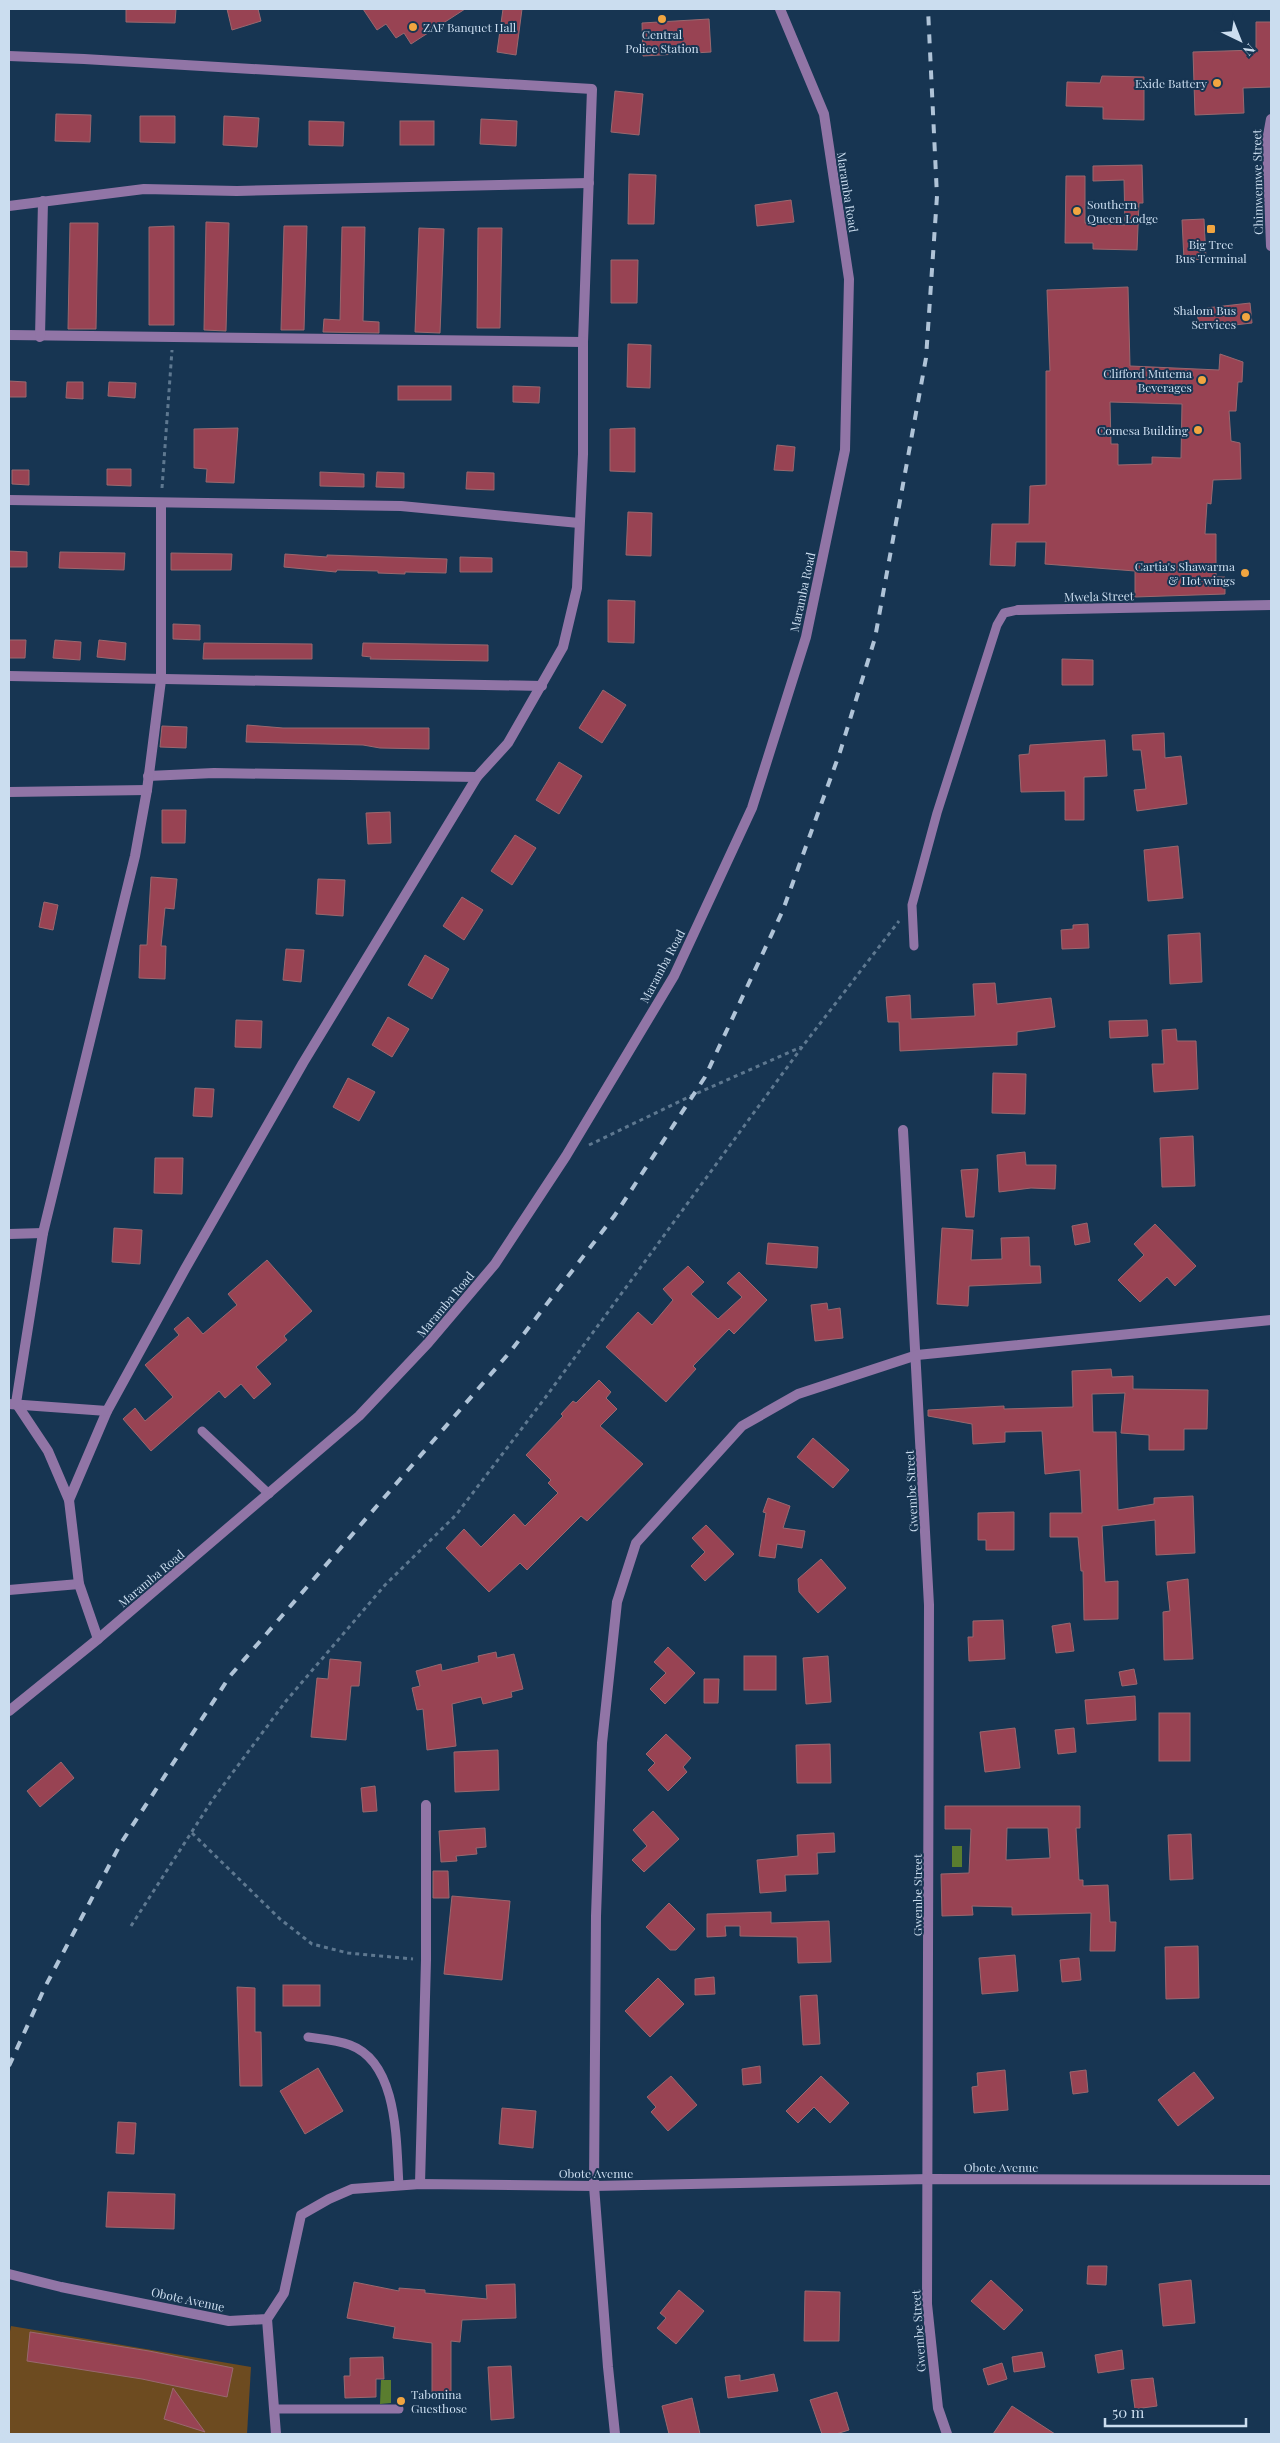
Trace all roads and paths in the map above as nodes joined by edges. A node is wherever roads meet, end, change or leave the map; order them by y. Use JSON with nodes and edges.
{"nodes":[{"id":1,"x":780,"y":9,"type":"edge"},
{"id":2,"x":9,"y":56,"type":"edge"},
{"id":3,"x":1271,"y":119,"type":"edge"},
{"id":4,"x":589,"y":183,"type":"junction"},
{"id":5,"x":43,"y":201,"type":"junction"},
{"id":6,"x":9,"y":206,"type":"edge"},
{"id":7,"x":1271,"y":246,"type":"edge"},
{"id":8,"x":9,"y":335,"type":"edge"},
{"id":9,"x":40,"y":337,"type":"junction"},
{"id":10,"x":173,"y":337,"type":"junction"},
{"id":11,"x":583,"y":342,"type":"junction"},
{"id":12,"x":9,"y":500,"type":"edge"},
{"id":13,"x":161,"y":504,"type":"junction"},
{"id":14,"x":579,"y":523,"type":"junction"},
{"id":15,"x":1271,"y":605,"type":"edge"},
{"id":16,"x":1018,"y":610,"type":"joint"},
{"id":17,"x":9,"y":676,"type":"edge"},
{"id":18,"x":161,"y":680,"type":"junction"},
{"id":19,"x":542,"y":686,"type":"junction"},
{"id":20,"x":148,"y":776,"type":"junction"},
{"id":21,"x":478,"y":778,"type":"junction"},
{"id":22,"x":147,"y":790,"type":"junction"},
{"id":23,"x":9,"y":792,"type":"edge"},
{"id":24,"x":912,"y":904,"type":"junction"},
{"id":25,"x":914,"y":946,"type":"dead end"},
{"id":26,"x":802,"y":1047,"type":"junction"},
{"id":27,"x":903,"y":1130,"type":"dead end"},
{"id":28,"x":566,"y":1156,"type":"junction"},
{"id":29,"x":43,"y":1233,"type":"junction"},
{"id":30,"x":9,"y":1234,"type":"edge"},
{"id":31,"x":1271,"y":1320,"type":"edge"},
{"id":32,"x":917,"y":1354,"type":"junction"},
{"id":33,"x":12,"y":1404,"type":"edge"},
{"id":34,"x":107,"y":1411,"type":"junction"},
{"id":35,"x":202,"y":1431,"type":"dead end"},
{"id":36,"x":270,"y":1494,"type":"junction"},
{"id":37,"x":70,"y":1500,"type":"junction"},
{"id":38,"x":79,"y":1584,"type":"junction"},
{"id":39,"x":9,"y":1590,"type":"edge"},
{"id":40,"x":98,"y":1639,"type":"junction"},
{"id":41,"x":9,"y":1711,"type":"edge"},
{"id":42,"x":426,"y":1805,"type":"dead end"},
{"id":43,"x":192,"y":1833,"type":"junction"},
{"id":44,"x":131,"y":1926,"type":"dead end"},
{"id":45,"x":426,"y":1960,"type":"junction"},
{"id":46,"x":308,"y":2036,"type":"dead end"},
{"id":47,"x":929,"y":2179,"type":"junction"},
{"id":48,"x":1271,"y":2180,"type":"edge"},
{"id":49,"x":420,"y":2184,"type":"junction"},
{"id":50,"x":399,"y":2185,"type":"junction"},
{"id":51,"x":594,"y":2186,"type":"junction"},
{"id":52,"x":9,"y":2274,"type":"edge"},
{"id":53,"x":267,"y":2319,"type":"junction"},
{"id":54,"x":275,"y":2409,"type":"junction"},
{"id":55,"x":399,"y":2409,"type":"dead end"},
{"id":56,"x":276,"y":2434,"type":"edge"},
{"id":57,"x":615,"y":2434,"type":"edge"},
{"id":58,"x":947,"y":2434,"type":"edge"}],
"edges":[{"from":1,"to":28,"type":"street","name":"Maramba Road"},
{"from":2,"to":4,"type":"street"},
{"from":3,"to":7,"type":"street","name":"Chimwemwe Street"},
{"from":4,"to":5,"type":"street"},
{"from":4,"to":11,"type":"street"},
{"from":5,"to":6,"type":"street"},
{"from":5,"to":9,"type":"street"},
{"from":8,"to":9,"type":"street"},
{"from":9,"to":10,"type":"street"},
{"from":10,"to":11,"type":"street"},
{"from":10,"to":13,"type":"path"},
{"from":11,"to":14,"type":"street"},
{"from":12,"to":13,"type":"street"},
{"from":13,"to":14,"type":"street"},
{"from":13,"to":18,"type":"street"},
{"from":14,"to":19,"type":"street"},
{"from":15,"to":16,"type":"street","name":"Mwela Street"},
{"from":16,"to":24,"type":"lane"},
{"from":17,"to":18,"type":"street"},
{"from":18,"to":19,"type":"street"},
{"from":18,"to":20,"type":"street"},
{"from":19,"to":21,"type":"street"},
{"from":20,"to":21,"type":"street"},
{"from":20,"to":22,"type":"street"},
{"from":21,"to":34,"type":"street"},
{"from":22,"to":23,"type":"street"},
{"from":22,"to":29,"type":"street"},
{"from":24,"to":25,"type":"lane"},
{"from":24,"to":26,"type":"path"},
{"from":26,"to":28,"type":"path"},
{"from":26,"to":43,"type":"path"},
{"from":27,"to":32,"type":"street","name":"Gwembe Street"},
{"from":28,"to":36,"type":"street","name":"Maramba Road"},
{"from":29,"to":30,"type":"street"},
{"from":29,"to":33,"type":"street"},
{"from":31,"to":32,"type":"street"},
{"from":32,"to":47,"type":"street","name":"Gwembe Street"},
{"from":32,"to":51,"type":"street"},
{"from":33,"to":34,"type":"street"},
{"from":33,"to":37,"type":"street"},
{"from":34,"to":37,"type":"street"},
{"from":35,"to":36,"type":"lane"},
{"from":36,"to":40,"type":"street","name":"Maramba Road"},
{"from":37,"to":38,"type":"street"},
{"from":38,"to":39,"type":"street"},
{"from":38,"to":40,"type":"street"},
{"from":40,"to":41,"type":"street","name":"Maramba Road"},
{"from":42,"to":45,"type":"street"},
{"from":43,"to":44,"type":"path"},
{"from":43,"to":45,"type":"path"},
{"from":45,"to":49,"type":"street"},
{"from":46,"to":50,"type":"lane"},
{"from":47,"to":48,"type":"street","name":"Obote Avenue"},
{"from":47,"to":51,"type":"street","name":"Obote Avenue"},
{"from":47,"to":58,"type":"street","name":"Gwembe Street"},
{"from":49,"to":50,"type":"street","name":"Obote Avenue"},
{"from":49,"to":51,"type":"street","name":"Obote Avenue"},
{"from":50,"to":53,"type":"street","name":"Obote Avenue"},
{"from":51,"to":57,"type":"street"},
{"from":52,"to":53,"type":"street","name":"Obote Avenue"},
{"from":53,"to":54,"type":"street"},
{"from":54,"to":55,"type":"lane"},
{"from":54,"to":56,"type":"street"}]}
